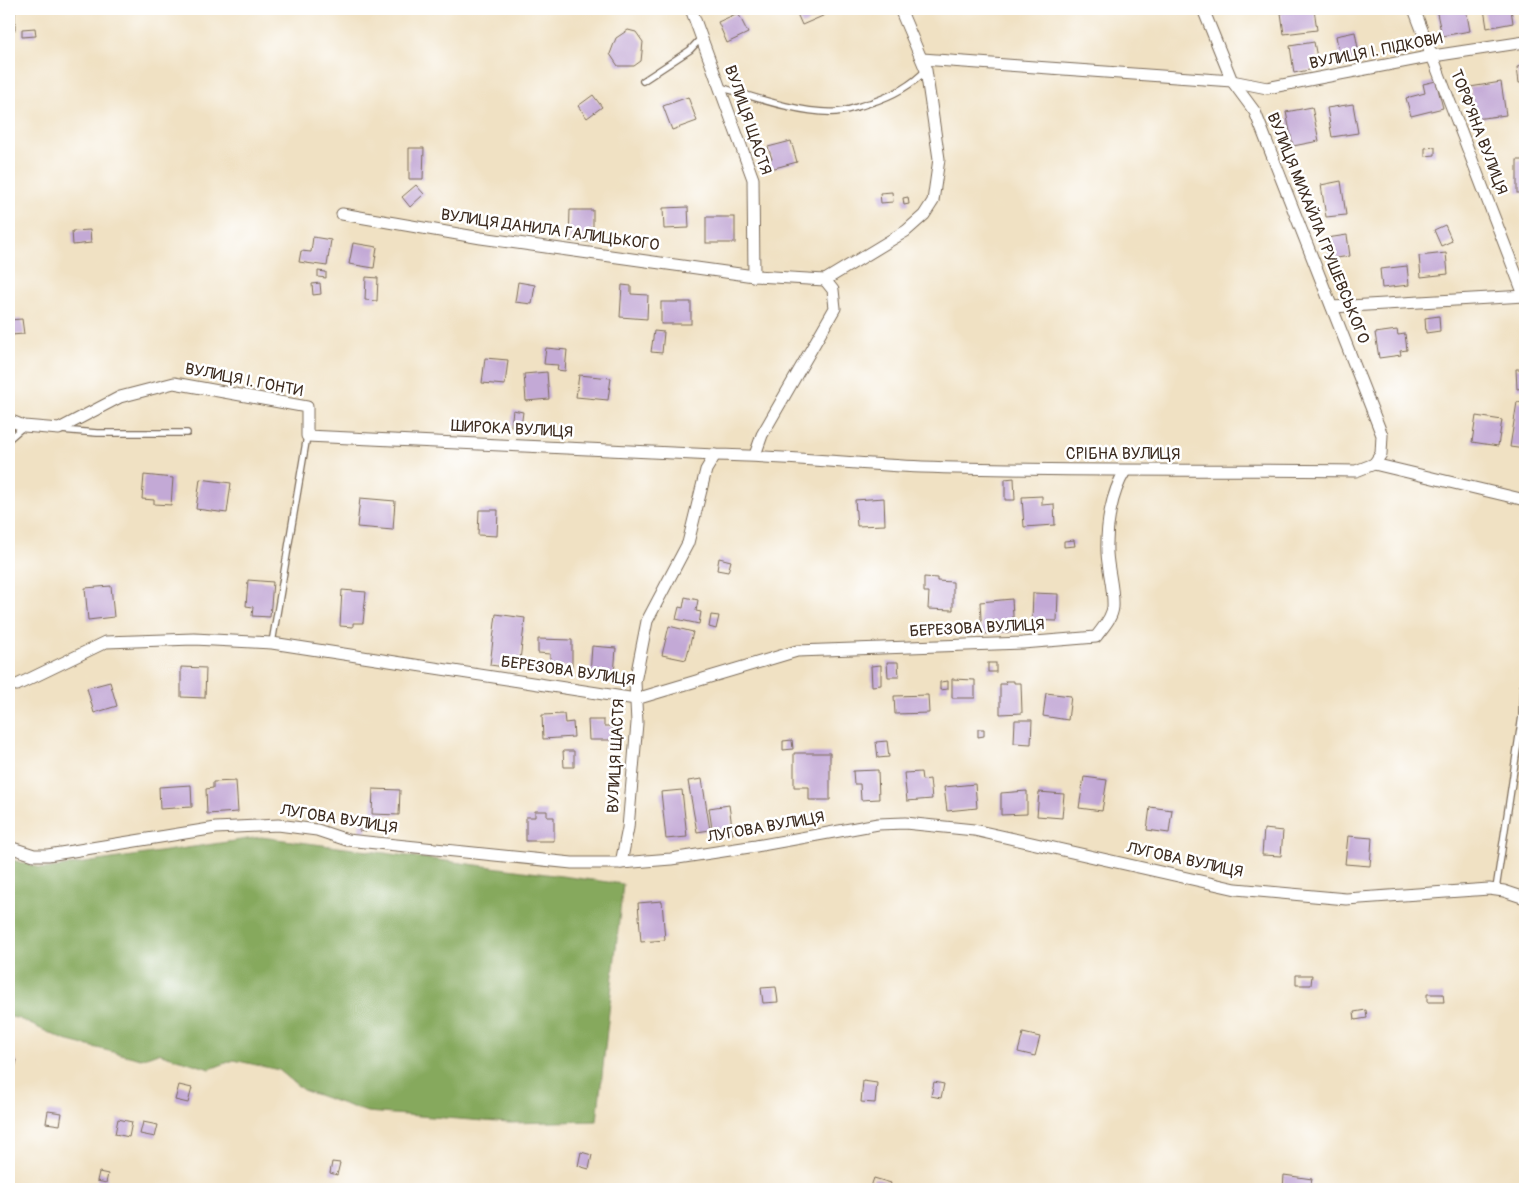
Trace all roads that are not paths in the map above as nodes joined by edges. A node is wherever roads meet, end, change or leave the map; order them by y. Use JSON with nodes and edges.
{"nodes":[{"id":1,"x":691,"y":9,"type":"edge"},
{"id":2,"x":900,"y":9,"type":"edge"},
{"id":3,"x":1203,"y":9,"type":"edge"},
{"id":4,"x":1414,"y":9,"type":"edge"},
{"id":5,"x":702,"y":37,"type":"junction"},
{"id":6,"x":1525,"y":42,"type":"edge"},
{"id":7,"x":1433,"y":56,"type":"junction"},
{"id":8,"x":922,"y":59,"type":"junction"},
{"id":9,"x":926,"y":70,"type":"junction"},
{"id":10,"x":643,"y":81,"type":"dead end"},
{"id":11,"x":1232,"y":81,"type":"junction"},
{"id":12,"x":720,"y":87,"type":"junction"},
{"id":13,"x":342,"y":214,"type":"dead end"},
{"id":14,"x":754,"y":276,"type":"junction"},
{"id":15,"x":825,"y":280,"type":"junction"},
{"id":16,"x":1524,"y":295,"type":"edge"},
{"id":17,"x":1332,"y":307,"type":"junction"},
{"id":18,"x":9,"y":420,"type":"edge"},
{"id":19,"x":24,"y":426,"type":"junction"},
{"id":20,"x":59,"y":429,"type":"junction"},
{"id":21,"x":188,"y":433,"type":"dead end"},
{"id":22,"x":307,"y":436,"type":"junction"},
{"id":23,"x":9,"y":439,"type":"edge"},
{"id":24,"x":715,"y":455,"type":"junction"},
{"id":25,"x":755,"y":455,"type":"junction"},
{"id":26,"x":1374,"y":464,"type":"junction"},
{"id":27,"x":1125,"y":471,"type":"junction"},
{"id":28,"x":1525,"y":500,"type":"edge"},
{"id":29,"x":1525,"y":627,"type":"edge"},
{"id":30,"x":272,"y":643,"type":"junction"},
{"id":31,"x":17,"y":685,"type":"dead end"},
{"id":32,"x":636,"y":699,"type":"junction"},
{"id":33,"x":9,"y":848,"type":"edge"},
{"id":34,"x":621,"y":863,"type":"junction"},
{"id":35,"x":1496,"y":890,"type":"junction"},
{"id":36,"x":1525,"y":898,"type":"edge"}],
"edges":[{"from":1,"to":5,"type":"street","name":"ВУЛИЦЯ ЩАСТЯ"},
{"from":2,"to":8,"type":"street"},
{"from":3,"to":11,"type":"street","name":"ВУЛИЦЯ МИХАЙЛА ГРУШЕВСЬКОГО"},
{"from":4,"to":7,"type":"street","name":"ТОРФ'ЯНА ВУЛИЦЯ"},
{"from":5,"to":10,"type":"lane"},
{"from":5,"to":12,"type":"street","name":"ВУЛИЦЯ ЩАСТЯ"},
{"from":6,"to":7,"type":"street","name":"ВУЛИЦЯ І. ПІДКОВИ"},
{"from":7,"to":11,"type":"street","name":"ВУЛИЦЯ І. ПІДКОВИ"},
{"from":7,"to":16,"type":"street","name":"ТОРФ'ЯНА ВУЛИЦЯ"},
{"from":8,"to":9,"type":"street"},
{"from":8,"to":11,"type":"street","name":"ВУЛИЦЯ І. ПІДКОВИ"},
{"from":9,"to":12,"type":"lane"},
{"from":9,"to":15,"type":"street"},
{"from":11,"to":17,"type":"street","name":"ВУЛИЦЯ МИХАЙЛА ГРУШЕВСЬКОГО"},
{"from":12,"to":14,"type":"street","name":"ВУЛИЦЯ ЩАСТЯ"},
{"from":13,"to":14,"type":"street","name":"ВУЛИЦЯ ДАНИЛА ГАЛИЦЬКОГО"},
{"from":14,"to":15,"type":"street","name":"ВУЛИЦЯ ДАНИЛА ГАЛИЦЬКОГО"},
{"from":15,"to":25,"type":"street"},
{"from":16,"to":17,"type":"street"},
{"from":17,"to":26,"type":"street","name":"ВУЛИЦЯ МИХАЙЛА ГРУШЕВСЬКОГО"},
{"from":18,"to":19,"type":"street"},
{"from":19,"to":20,"type":"street"},
{"from":19,"to":23,"type":"lane"},
{"from":20,"to":21,"type":"lane"},
{"from":20,"to":22,"type":"street","name":"ВУЛИЦЯ І. ГОНТИ"},
{"from":22,"to":24,"type":"street","name":"ШИРОКА ВУЛИЦЯ"},
{"from":22,"to":30,"type":"lane"},
{"from":24,"to":25,"type":"street","name":"СРІБНА ВУЛИЦЯ"},
{"from":24,"to":32,"type":"street","name":"ВУЛИЦЯ ЩАСТЯ"},
{"from":25,"to":27,"type":"street","name":"СРІБНА ВУЛИЦЯ"},
{"from":26,"to":27,"type":"street","name":"СРІБНА ВУЛИЦЯ"},
{"from":26,"to":28,"type":"street","name":"СРІБНА ВУЛИЦЯ"},
{"from":27,"to":32,"type":"street","name":"БЕРЕЗОВА ВУЛИЦЯ"},
{"from":29,"to":35,"type":"lane"},
{"from":30,"to":31,"type":"street","name":"БЕРЕЗОВА ВУЛИЦЯ"},
{"from":30,"to":32,"type":"street","name":"БЕРЕЗОВА ВУЛИЦЯ"},
{"from":32,"to":34,"type":"street","name":"ВУЛИЦЯ ЩАСТЯ"},
{"from":33,"to":34,"type":"street","name":"ЛУГОВА ВУЛИЦЯ"},
{"from":34,"to":35,"type":"street","name":"ЛУГОВА ВУЛИЦЯ"},
{"from":35,"to":36,"type":"street","name":"ЛУГОВА ВУЛИЦЯ"}]}
